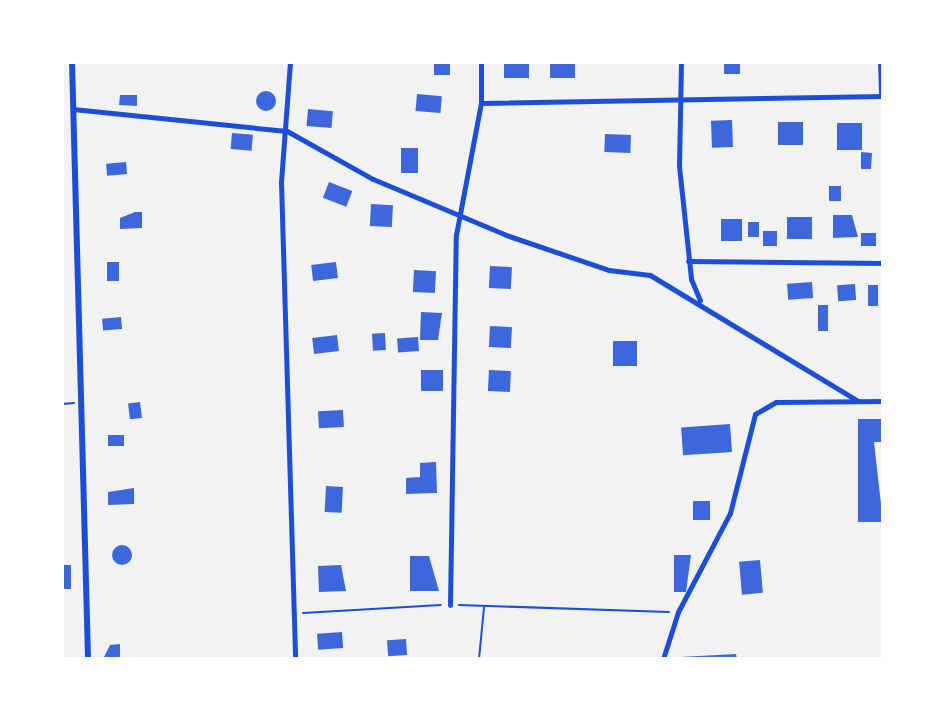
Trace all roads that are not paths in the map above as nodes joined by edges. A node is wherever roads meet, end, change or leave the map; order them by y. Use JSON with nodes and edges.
{"nodes":[{"id":1,"x":72,"y":62,"type":"edge"},
{"id":2,"x":290,"y":62,"type":"edge"},
{"id":3,"x":481,"y":62,"type":"edge"},
{"id":4,"x":681,"y":62,"type":"edge"},
{"id":5,"x":880,"y":62,"type":"edge"},
{"id":6,"x":882,"y":96,"type":"edge"},
{"id":7,"x":682,"y":99,"type":"junction"},
{"id":8,"x":481,"y":103,"type":"junction"},
{"id":9,"x":73,"y":109,"type":"junction"},
{"id":10,"x":287,"y":131,"type":"junction"},
{"id":11,"x":461,"y":216,"type":"junction"},
{"id":12,"x":688,"y":261,"type":"junction"},
{"id":13,"x":883,"y":263,"type":"edge"},
{"id":14,"x":701,"y":301,"type":"junction"},
{"id":15,"x":858,"y":401,"type":"junction"},
{"id":16,"x":883,"y":401,"type":"edge"},
{"id":17,"x":450,"y":605,"type":"road end"},
{"id":18,"x":88,"y":659,"type":"edge"},
{"id":19,"x":295,"y":659,"type":"edge"},
{"id":20,"x":663,"y":659,"type":"edge"}],
"edges":[{"from":1,"to":9,"type":"street"},
{"from":2,"to":10,"type":"street"},
{"from":3,"to":8,"type":"street"},
{"from":4,"to":7,"type":"street"},
{"from":5,"to":6,"type":"street"},
{"from":6,"to":7,"type":"street"},
{"from":7,"to":8,"type":"street"},
{"from":7,"to":12,"type":"street"},
{"from":8,"to":11,"type":"street"},
{"from":9,"to":10,"type":"street"},
{"from":9,"to":18,"type":"street"},
{"from":10,"to":11,"type":"street"},
{"from":10,"to":19,"type":"street"},
{"from":11,"to":14,"type":"street"},
{"from":11,"to":17,"type":"street"},
{"from":12,"to":13,"type":"street"},
{"from":12,"to":14,"type":"street"},
{"from":14,"to":15,"type":"street"},
{"from":15,"to":16,"type":"street"},
{"from":15,"to":20,"type":"street"}]}
